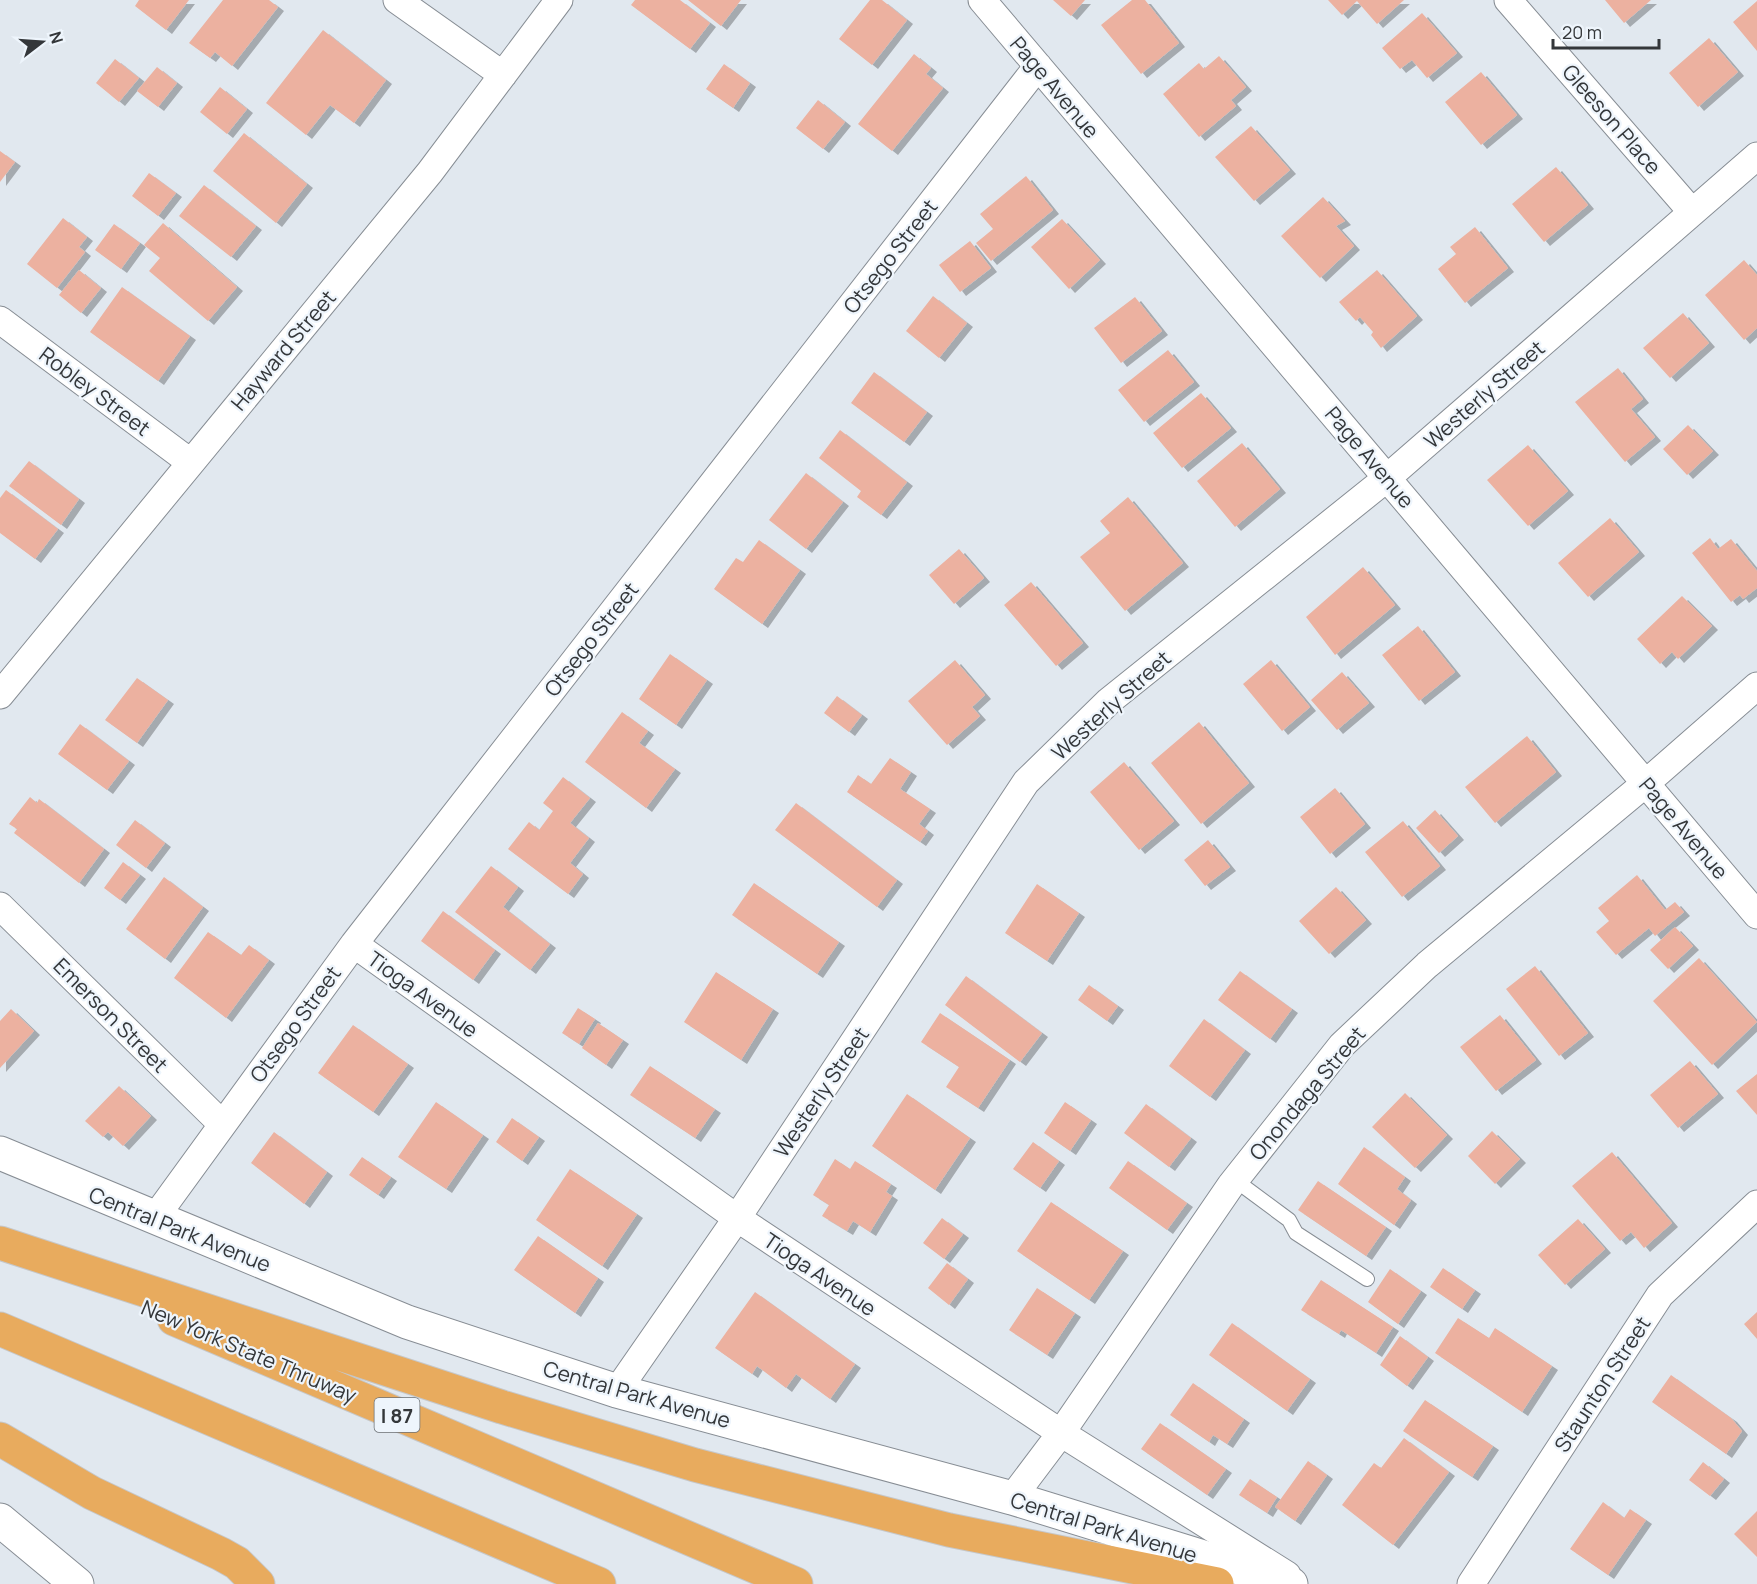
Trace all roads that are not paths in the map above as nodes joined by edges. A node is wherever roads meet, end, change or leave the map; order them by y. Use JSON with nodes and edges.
{"nodes":[{"id":1,"x":397,"y":0,"type":"edge"},
{"id":2,"x":559,"y":0,"type":"edge"},
{"id":3,"x":982,"y":0,"type":"edge"},
{"id":4,"x":1508,"y":0,"type":"edge"},
{"id":5,"x":1038,"y":66,"type":"junction"},
{"id":6,"x":503,"y":75,"type":"junction"},
{"id":7,"x":1757,"y":156,"type":"edge"},
{"id":8,"x":1692,"y":212,"type":"junction"},
{"id":9,"x":0,"y":320,"type":"edge"},
{"id":10,"x":190,"y":462,"type":"junction"},
{"id":11,"x":1388,"y":478,"type":"junction"},
{"id":12,"x":1757,"y":686,"type":"edge"},
{"id":13,"x":0,"y":695,"type":"edge"},
{"id":14,"x":1646,"y":783,"type":"junction"},
{"id":15,"x":0,"y":906,"type":"edge"},
{"id":16,"x":1757,"y":915,"type":"edge"},
{"id":17,"x":354,"y":944,"type":"junction"},
{"id":18,"x":222,"y":1124,"type":"junction"},
{"id":19,"x":0,"y":1153,"type":"edge"},
{"id":20,"x":1235,"y":1180,"type":"junction"},
{"id":21,"x":1757,"y":1204,"type":"edge"},
{"id":22,"x":737,"y":1218,"type":"junction"},
{"id":23,"x":154,"y":1219,"type":"junction"},
{"id":24,"x":0,"y":1243,"type":"edge"},
{"id":25,"x":1367,"y":1279,"type":"dead end"},
{"id":26,"x":0,"y":1329,"type":"edge"},
{"id":27,"x":617,"y":1391,"type":"junction"},
{"id":28,"x":1061,"y":1433,"type":"junction"},
{"id":29,"x":0,"y":1439,"type":"edge"},
{"id":30,"x":1012,"y":1498,"type":"junction"},
{"id":31,"x":0,"y":1520,"type":"edge"},
{"id":32,"x":72,"y":1582,"type":"edge"},
{"id":33,"x":258,"y":1584,"type":"edge"},
{"id":34,"x":599,"y":1584,"type":"edge"},
{"id":35,"x":796,"y":1584,"type":"edge"},
{"id":36,"x":1217,"y":1584,"type":"edge"},
{"id":37,"x":1292,"y":1584,"type":"edge"},
{"id":38,"x":1300,"y":1584,"type":"edge"},
{"id":39,"x":1470,"y":1584,"type":"edge"}],
"edges":[{"from":1,"to":6,"type":"street"},
{"from":2,"to":6,"type":"street","name":"Hayward Street"},
{"from":3,"to":5,"type":"street","name":"Page Avenue"},
{"from":4,"to":8,"type":"street","name":"Gleeson Place"},
{"from":5,"to":11,"type":"street","name":"Page Avenue"},
{"from":5,"to":17,"type":"street","name":"Otsego Street"},
{"from":6,"to":10,"type":"street","name":"Hayward Street"},
{"from":7,"to":8,"type":"street","name":"Westerly Street"},
{"from":8,"to":11,"type":"street","name":"Westerly Street"},
{"from":9,"to":10,"type":"street","name":"Robley Street"},
{"from":10,"to":13,"type":"street","name":"Hayward Street"},
{"from":11,"to":14,"type":"street","name":"Page Avenue"},
{"from":11,"to":22,"type":"street","name":"Westerly Street"},
{"from":12,"to":14,"type":"street","name":"Onondaga Street"},
{"from":14,"to":16,"type":"street","name":"Page Avenue"},
{"from":14,"to":20,"type":"street","name":"Onondaga Street"},
{"from":15,"to":18,"type":"street","name":"Emerson Street"},
{"from":17,"to":18,"type":"street","name":"Otsego Street"},
{"from":17,"to":22,"type":"street","name":"Tioga Avenue"},
{"from":18,"to":23,"type":"street","name":"Otsego Street"},
{"from":19,"to":23,"type":"main road","name":"Central Park Avenue"},
{"from":20,"to":25,"type":"lane"},
{"from":20,"to":28,"type":"street","name":"Onondaga Street"},
{"from":21,"to":39,"type":"street","name":"Staunton Street"},
{"from":22,"to":27,"type":"street","name":"Westerly Street"},
{"from":22,"to":28,"type":"street","name":"Tioga Avenue"},
{"from":23,"to":27,"type":"main road","name":"Central Park Avenue"},
{"from":24,"to":35,"type":"highway","name":"New York State Thruway","number":"I 87"},
{"from":24,"to":36,"type":"highway"},
{"from":26,"to":34,"type":"highway"},
{"from":27,"to":30,"type":"main road","name":"Central Park Avenue"},
{"from":28,"to":30,"type":"street","name":"Onondaga Street"},
{"from":28,"to":38,"type":"street","name":"Tioga Avenue"},
{"from":29,"to":33,"type":"highway"},
{"from":30,"to":37,"type":"main road","name":"Central Park Avenue"},
{"from":31,"to":32,"type":"main road"}]}
